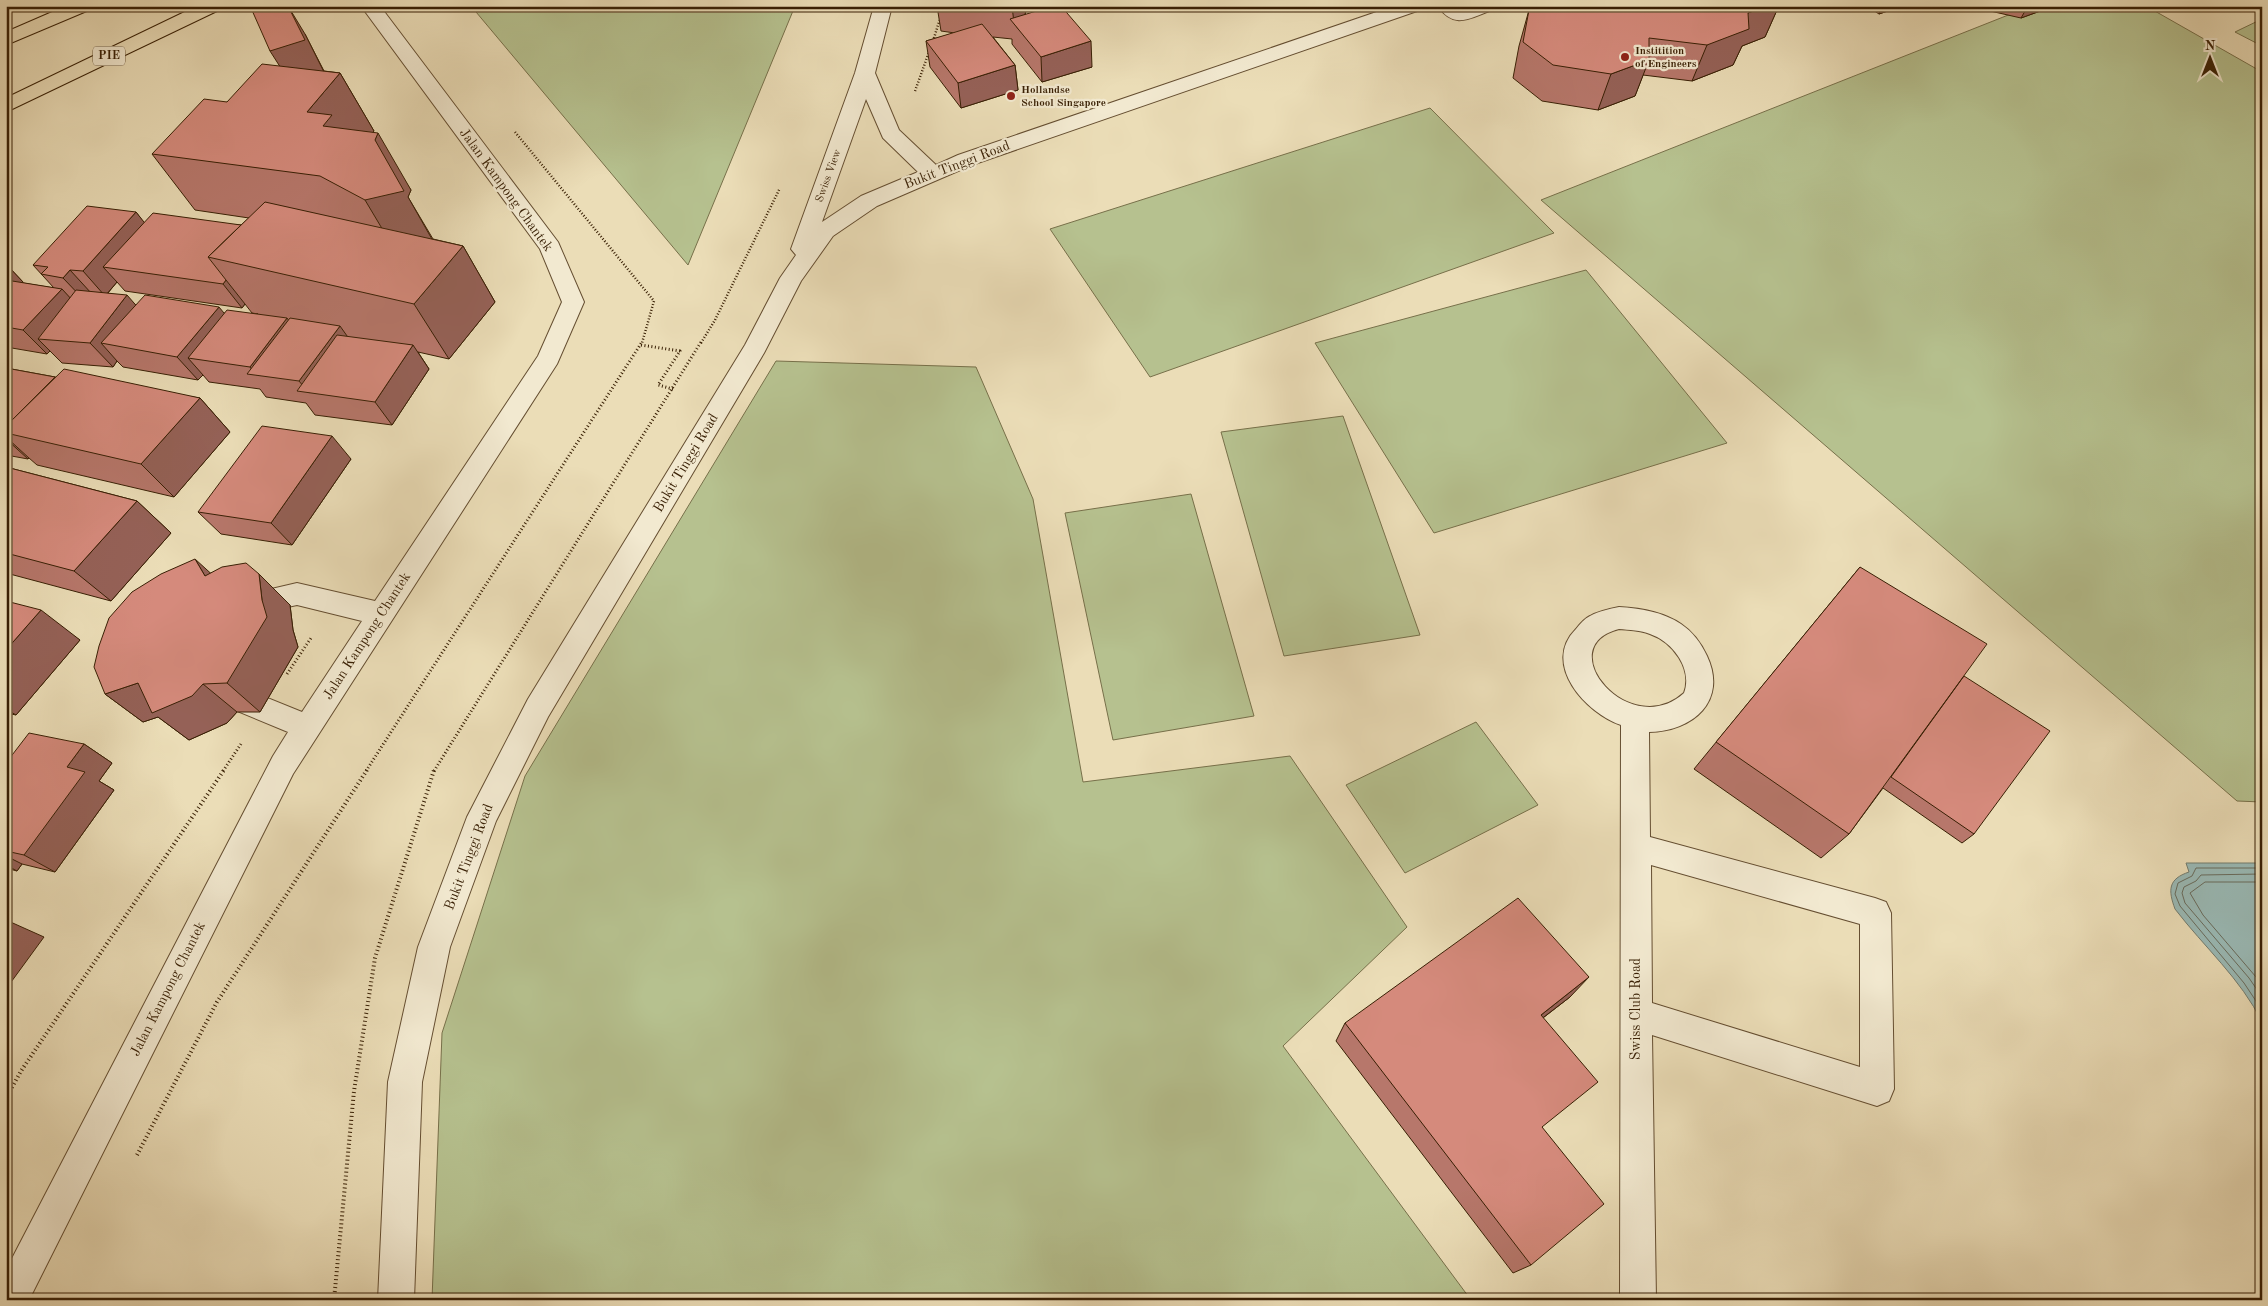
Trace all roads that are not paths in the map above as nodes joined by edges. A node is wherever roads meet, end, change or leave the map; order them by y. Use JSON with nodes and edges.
{"nodes":[{"id":1,"x":82,"y":6,"type":"edge"},
{"id":2,"x":212,"y":6,"type":"edge"},
{"id":3,"x":370,"y":6,"type":"edge"},
{"id":4,"x":883,"y":6,"type":"edge"},
{"id":5,"x":1414,"y":6,"type":"edge"},
{"id":6,"x":1447,"y":6,"type":"edge"},
{"id":7,"x":1485,"y":6,"type":"edge"},
{"id":8,"x":6,"y":39,"type":"edge"},
{"id":9,"x":864,"y":72,"type":"junction"},
{"id":10,"x":6,"y":106,"type":"edge"},
{"id":11,"x":932,"y":173,"type":"junction"},
{"id":12,"x":791,"y":278,"type":"junction"},
{"id":13,"x":222,"y":609,"type":"edge"},
{"id":14,"x":381,"y":614,"type":"junction"},
{"id":15,"x":209,"y":686,"type":"edge"},
{"id":16,"x":1635,"y":719,"type":"junction"},
{"id":17,"x":307,"y":727,"type":"junction"},
{"id":18,"x":1635,"y":847,"type":"junction"},
{"id":19,"x":1636,"y":1014,"type":"junction"},
{"id":20,"x":10,"y":1300,"type":"edge"},
{"id":21,"x":396,"y":1300,"type":"edge"},
{"id":22,"x":1638,"y":1300,"type":"edge"}],
"edges":[{"from":1,"to":8,"type":"highway"},
{"from":2,"to":10,"type":"highway","number":"PIE"},
{"from":3,"to":14,"type":"street","name":"Jalan Kampong Chantek"},
{"from":4,"to":9,"type":"street","name":"Swiss View"},
{"from":5,"to":11,"type":"street","name":"Bukit Tinggi Road"},
{"from":6,"to":7,"type":"street"},
{"from":9,"to":11,"type":"street"},
{"from":9,"to":12,"type":"street","name":"Swiss View"},
{"from":11,"to":12,"type":"street","name":"Bukit Tinggi Road"},
{"from":12,"to":21,"type":"street","name":"Bukit Tinggi Road"},
{"from":13,"to":14,"type":"street"},
{"from":14,"to":17,"type":"street","name":"Jalan Kampong Chantek"},
{"from":15,"to":17,"type":"street"},
{"from":16,"to":16,"type":"street"},
{"from":16,"to":18,"type":"street","name":"Swiss Club Road"},
{"from":17,"to":20,"type":"street","name":"Jalan Kampong Chantek"},
{"from":18,"to":19,"type":"street","name":"Swiss Club Road"},
{"from":18,"to":19,"type":"street"},
{"from":19,"to":22,"type":"street","name":"Swiss Club Road"}]}
